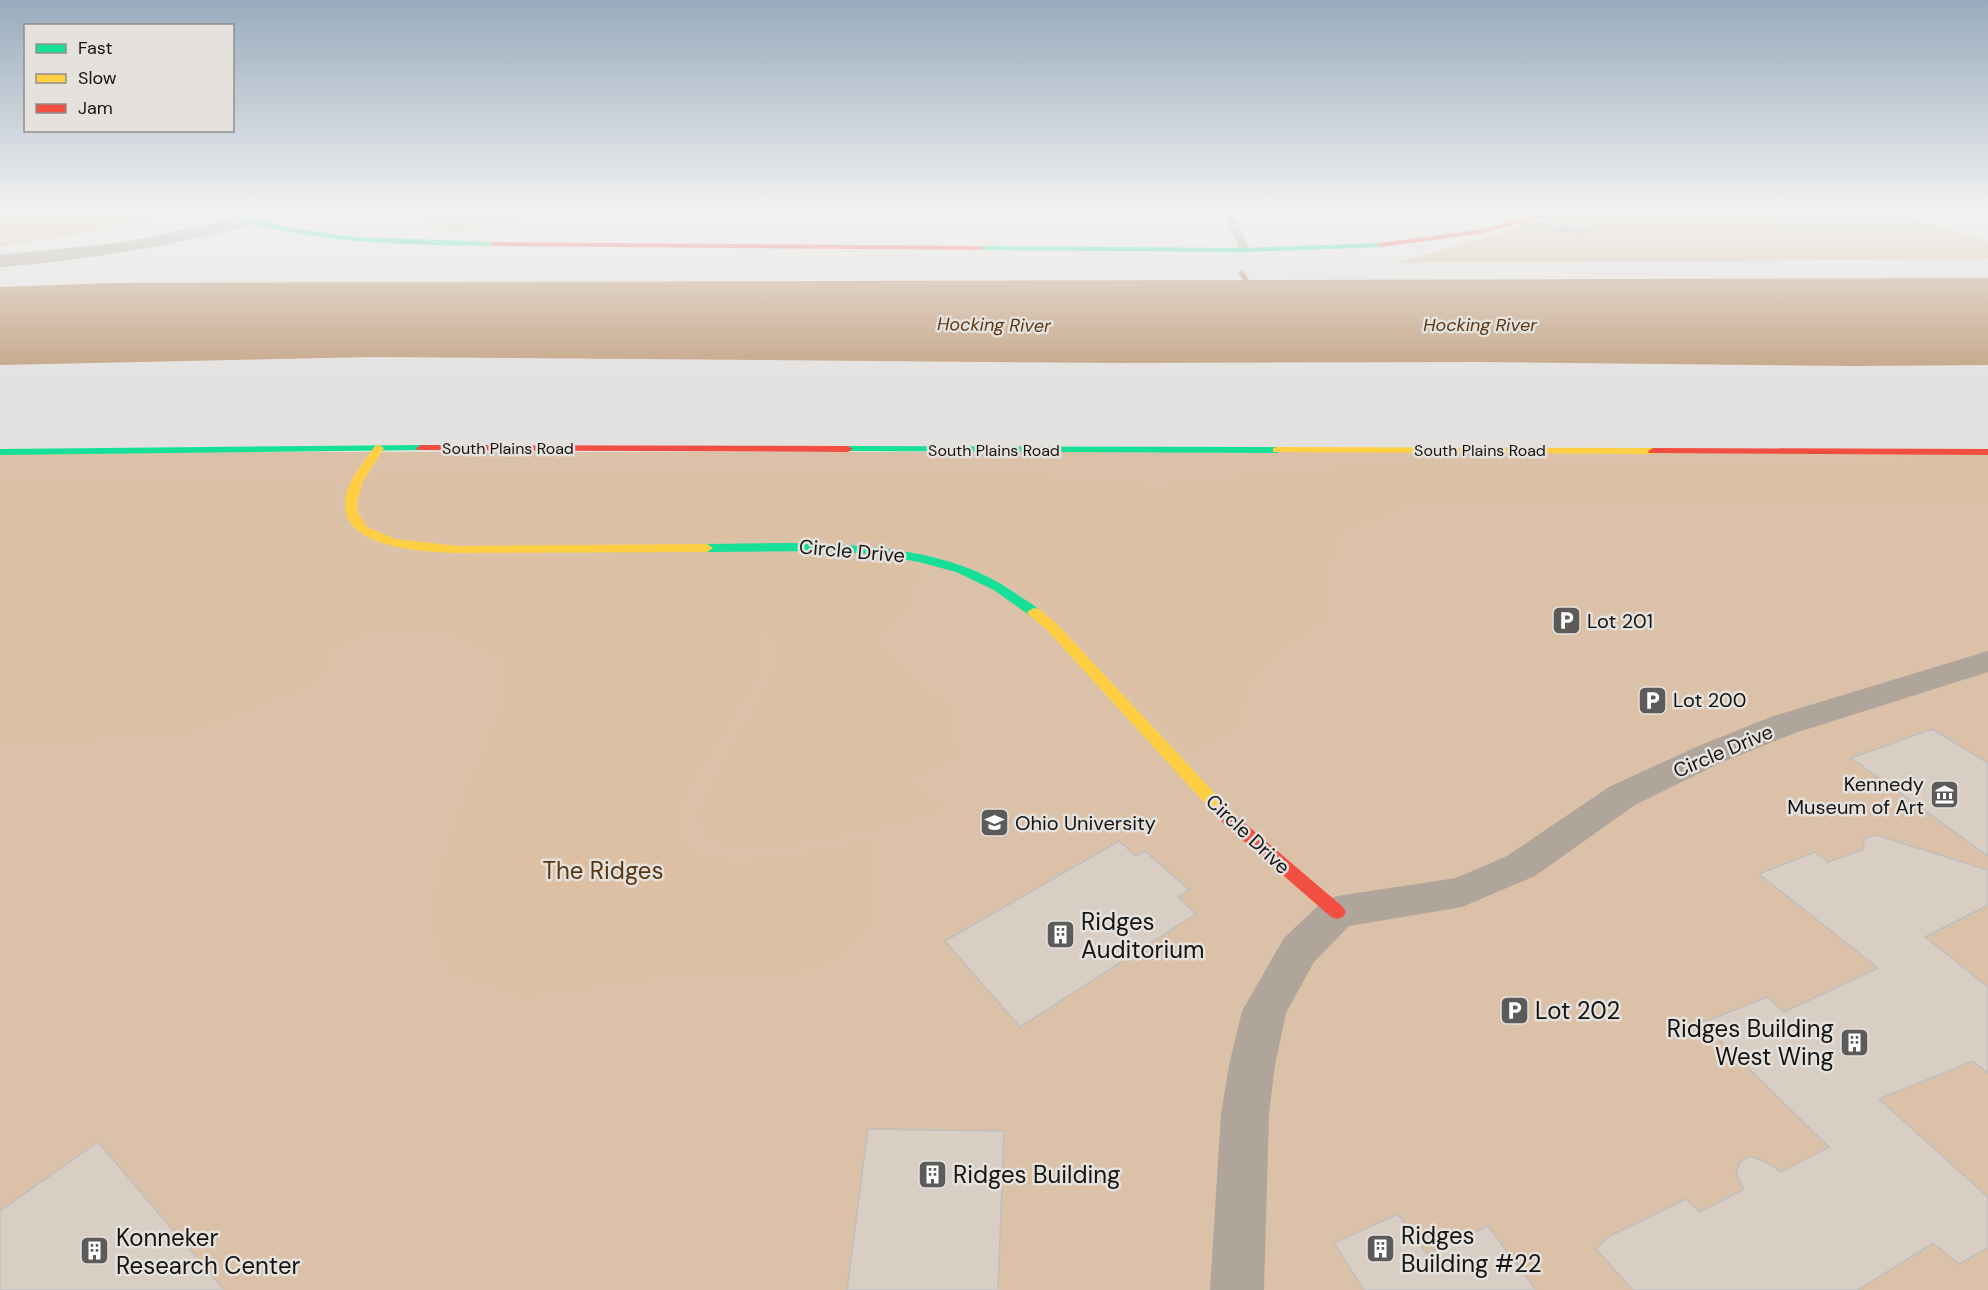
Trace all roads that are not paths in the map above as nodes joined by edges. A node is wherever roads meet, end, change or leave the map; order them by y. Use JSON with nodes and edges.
{"nodes":[{"id":1,"x":379,"y":448,"type":"junction"},
{"id":2,"x":0,"y":452,"type":"edge"},
{"id":3,"x":1988,"y":452,"type":"edge"},
{"id":4,"x":1988,"y":661,"type":"edge"},
{"id":5,"x":1337,"y":912,"type":"junction"},
{"id":6,"x":1237,"y":1290,"type":"edge"}],
"edges":[{"from":1,"to":2,"type":"street","name":"South Plains Road"},
{"from":1,"to":3,"type":"street","name":"South Plains Road"},
{"from":1,"to":5,"type":"street","name":"Circle Drive"},
{"from":4,"to":5,"type":"street","name":"Circle Drive"},
{"from":5,"to":6,"type":"street"}]}
